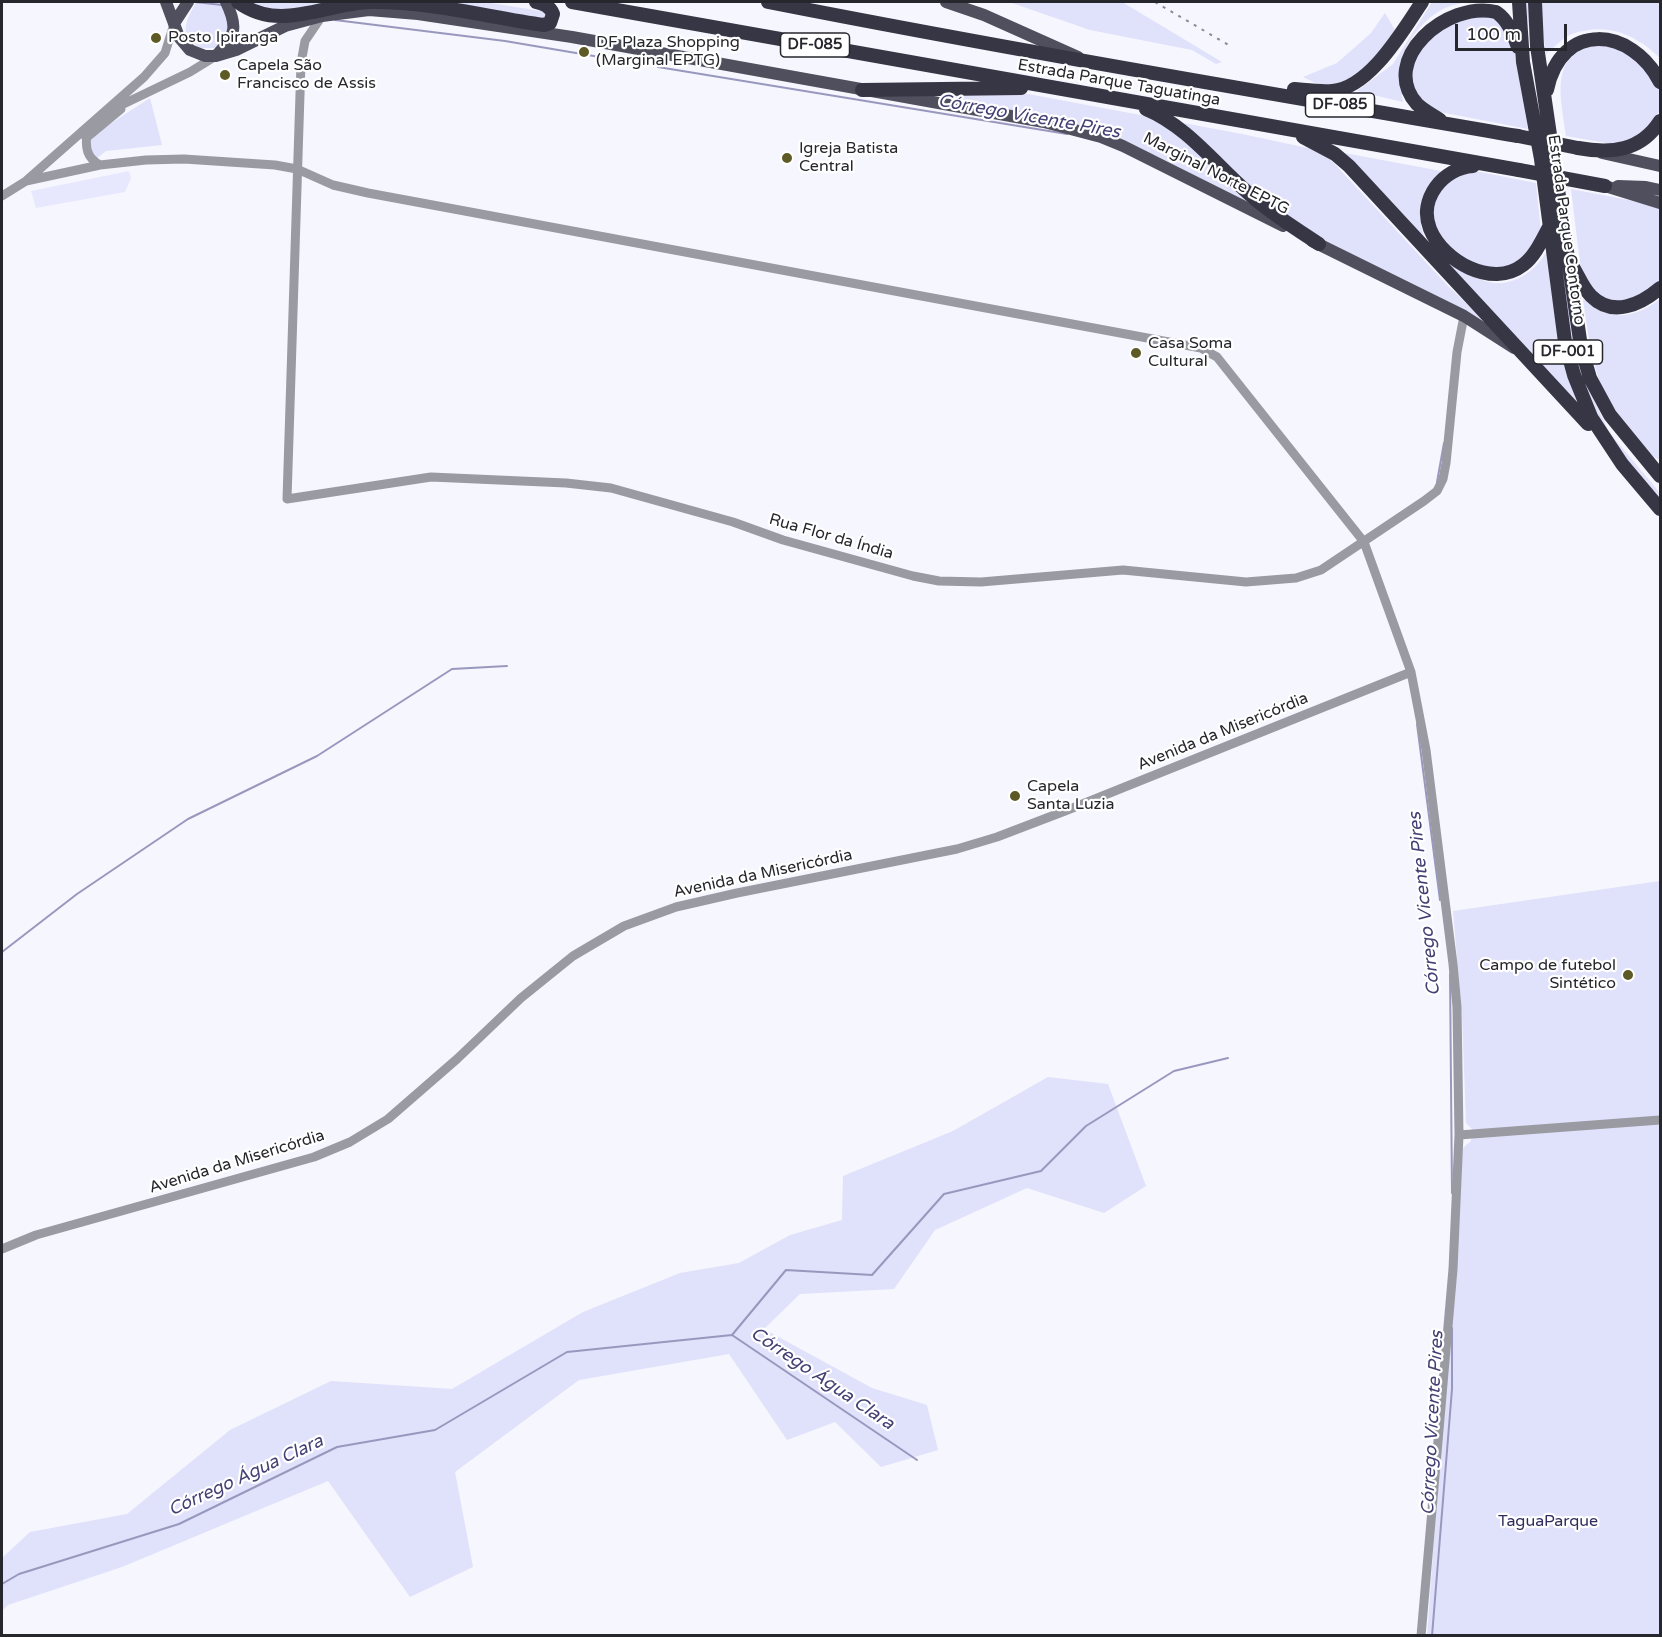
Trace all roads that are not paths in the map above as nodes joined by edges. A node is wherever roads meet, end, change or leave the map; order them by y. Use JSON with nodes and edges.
{"nodes":[{"id":1,"x":166,"y":2,"type":"edge"},
{"id":2,"x":188,"y":2,"type":"edge"},
{"id":3,"x":226,"y":2,"type":"edge"},
{"id":4,"x":238,"y":2,"type":"edge"},
{"id":5,"x":536,"y":2,"type":"edge"},
{"id":6,"x":572,"y":2,"type":"edge"},
{"id":7,"x":768,"y":2,"type":"edge"},
{"id":8,"x":946,"y":2,"type":"edge"},
{"id":9,"x":1422,"y":2,"type":"edge"},
{"id":10,"x":1519,"y":2,"type":"edge"},
{"id":11,"x":1535,"y":2,"type":"edge"},
{"id":12,"x":322,"y":16,"type":"junction"},
{"id":13,"x":175,"y":22,"type":"junction"},
{"id":14,"x":297,"y":23,"type":"junction"},
{"id":15,"x":305,"y":41,"type":"junction"},
{"id":16,"x":216,"y":56,"type":"junction"},
{"id":17,"x":1523,"y":62,"type":"junction"},
{"id":18,"x":1093,"y":63,"type":"junction"},
{"id":19,"x":1660,"y":82,"type":"edge"},
{"id":20,"x":1235,"y":86,"type":"junction"},
{"id":21,"x":1058,"y":88,"type":"junction"},
{"id":22,"x":862,"y":90,"type":"junction"},
{"id":23,"x":1545,"y":98,"type":"junction"},
{"id":24,"x":1124,"y":100,"type":"junction"},
{"id":25,"x":126,"y":104,"type":"junction"},
{"id":26,"x":106,"y":112,"type":"junction"},
{"id":27,"x":1660,"y":121,"type":"edge"},
{"id":28,"x":1444,"y":123,"type":"junction"},
{"id":29,"x":1291,"y":130,"type":"junction"},
{"id":30,"x":87,"y":133,"type":"junction"},
{"id":31,"x":1601,"y":153,"type":"junction"},
{"id":32,"x":1660,"y":164,"type":"edge"},
{"id":33,"x":100,"y":165,"type":"junction"},
{"id":34,"x":1487,"y":166,"type":"junction"},
{"id":35,"x":297,"y":169,"type":"junction"},
{"id":36,"x":26,"y":181,"type":"junction"},
{"id":37,"x":1605,"y":186,"type":"junction"},
{"id":38,"x":1660,"y":190,"type":"edge"},
{"id":39,"x":2,"y":196,"type":"edge"},
{"id":40,"x":1660,"y":203,"type":"edge"},
{"id":41,"x":1549,"y":227,"type":"junction"},
{"id":42,"x":1319,"y":244,"type":"junction"},
{"id":43,"x":1569,"y":261,"type":"junction"},
{"id":44,"x":1660,"y":288,"type":"edge"},
{"id":45,"x":1464,"y":316,"type":"junction"},
{"id":46,"x":1518,"y":350,"type":"junction"},
{"id":47,"x":1645,"y":456,"type":"junction"},
{"id":48,"x":1660,"y":463,"type":"edge"},
{"id":49,"x":1622,"y":464,"type":"junction"},
{"id":50,"x":1660,"y":476,"type":"edge"},
{"id":51,"x":1660,"y":508,"type":"edge"},
{"id":52,"x":1364,"y":542,"type":"junction"},
{"id":53,"x":1406,"y":658,"type":"junction"},
{"id":54,"x":1411,"y":672,"type":"junction"},
{"id":55,"x":1401,"y":676,"type":"junction"},
{"id":56,"x":1660,"y":1120,"type":"edge"},
{"id":57,"x":1459,"y":1136,"type":"junction"},
{"id":58,"x":2,"y":1249,"type":"edge"},
{"id":59,"x":1421,"y":1635,"type":"edge"}],
"edges":[{"from":1,"to":13,"type":"main road"},
{"from":2,"to":13,"type":"main road"},
{"from":3,"to":16,"type":"main road"},
{"from":4,"to":5,"type":"highway"},
{"from":6,"to":21,"type":"highway","name":"Estrada Parque Taguatinga","number":"DF-085"},
{"from":7,"to":18,"type":"highway","name":"Estrada Parque Taguatinga","number":"DF-085"},
{"from":8,"to":18,"type":"main road"},
{"from":9,"to":20,"type":"highway"},
{"from":10,"to":17,"type":"highway","name":"Estrada Parque Contorno","number":"DF-001"},
{"from":11,"to":23,"type":"highway","name":"Estrada Parque Contorno","number":"DF-001"},
{"from":12,"to":14,"type":"main road","name":"Marginal Norte EPTG"},
{"from":12,"to":15,"type":"street"},
{"from":12,"to":22,"type":"main road","name":"Marginal Norte EPTG"},
{"from":13,"to":16,"type":"main road"},
{"from":13,"to":26,"type":"street"},
{"from":14,"to":15,"type":"street"},
{"from":14,"to":16,"type":"main road","name":"Marginal Norte EPTG"},
{"from":15,"to":35,"type":"street"},
{"from":16,"to":25,"type":"street"},
{"from":17,"to":28,"type":"highway"},
{"from":17,"to":41,"type":"highway","name":"Estrada Parque Contorno","number":"DF-001"},
{"from":18,"to":20,"type":"highway","name":"Estrada Parque Taguatinga","number":"DF-085"},
{"from":19,"to":23,"type":"highway"},
{"from":20,"to":28,"type":"highway","name":"Estrada Parque Taguatinga","number":"DF-085"},
{"from":21,"to":22,"type":"highway"},
{"from":21,"to":24,"type":"highway","name":"Estrada Parque Taguatinga","number":"DF-085"},
{"from":22,"to":42,"type":"main road","name":"Marginal Norte EPTG"},
{"from":23,"to":43,"type":"highway","name":"Estrada Parque Contorno","number":"DF-001"},
{"from":24,"to":29,"type":"highway","name":"Estrada Parque Taguatinga","number":"DF-085"},
{"from":24,"to":42,"type":"highway"},
{"from":25,"to":26,"type":"street"},
{"from":25,"to":30,"type":"street"},
{"from":26,"to":30,"type":"street"},
{"from":27,"to":31,"type":"highway"},
{"from":28,"to":31,"type":"highway","name":"Estrada Parque Taguatinga","number":"DF-085","bridge":true},
{"from":29,"to":34,"type":"highway","name":"Estrada Parque Taguatinga","number":"DF-085"},
{"from":29,"to":46,"type":"highway"},
{"from":30,"to":33,"type":"street"},
{"from":30,"to":36,"type":"street"},
{"from":31,"to":32,"type":"main road","name":"Estrada Parque Taguatinga","number":"DF-085"},
{"from":33,"to":35,"type":"street"},
{"from":33,"to":36,"type":"street"},
{"from":34,"to":37,"type":"highway","name":"Estrada Parque Taguatinga","number":"DF-085","bridge":true},
{"from":34,"to":41,"type":"highway"},
{"from":35,"to":52,"type":"street"},
{"from":35,"to":52,"type":"street","name":"Rua Flor da Índia"},
{"from":36,"to":39,"type":"street"},
{"from":37,"to":38,"type":"main road","name":"Estrada Parque Taguatinga","number":"DF-085"},
{"from":37,"to":40,"type":"main road","number":"DF-085"},
{"from":41,"to":49,"type":"highway","name":"Estrada Parque Contorno","number":"DF-001"},
{"from":42,"to":45,"type":"main road","name":"Marginal Norte EPTG"},
{"from":43,"to":44,"type":"highway"},
{"from":43,"to":47,"type":"highway","name":"Estrada Parque Contorno","number":"DF-001"},
{"from":45,"to":46,"type":"main road","name":"Marginal Norte EPTG"},
{"from":45,"to":52,"type":"street","name":"Rua Flor da Índia"},
{"from":46,"to":49,"type":"highway"},
{"from":47,"to":48,"type":"main road"},
{"from":47,"to":50,"type":"highway","name":"Estrada Parque Contorno","number":"DF-001"},
{"from":49,"to":51,"type":"highway","name":"Estrada Parque Contorno","number":"DF-001"},
{"from":52,"to":53,"type":"street"},
{"from":53,"to":54,"type":"street"},
{"from":53,"to":55,"type":"street"},
{"from":54,"to":55,"type":"street","name":"Avenida da Misericórdia"},
{"from":54,"to":57,"type":"street"},
{"from":55,"to":58,"type":"street","name":"Avenida da Misericórdia"},
{"from":56,"to":57,"type":"street"},
{"from":57,"to":59,"type":"street"}]}
